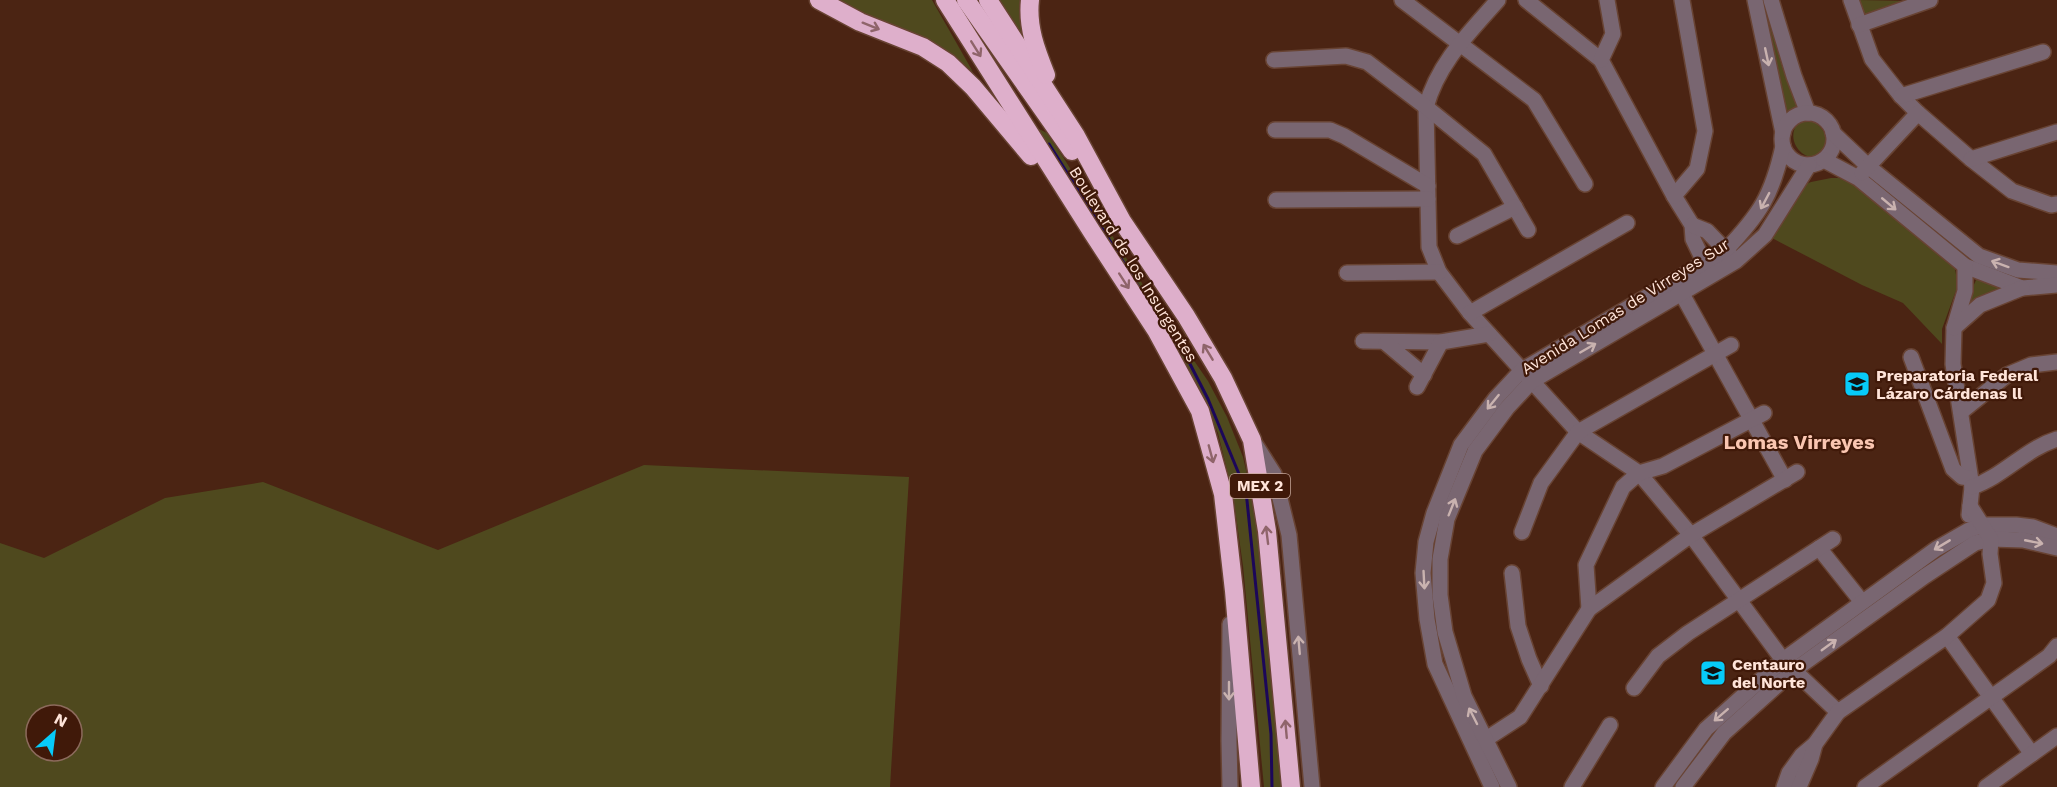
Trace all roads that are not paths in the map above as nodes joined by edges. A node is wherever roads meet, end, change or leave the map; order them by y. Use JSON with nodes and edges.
{"nodes":[{"id":1,"x":819,"y":0,"type":"edge"},
{"id":2,"x":945,"y":0,"type":"edge"},
{"id":3,"x":966,"y":0,"type":"edge"},
{"id":4,"x":988,"y":0,"type":"edge"},
{"id":5,"x":1030,"y":0,"type":"edge"},
{"id":6,"x":1402,"y":0,"type":"edge"},
{"id":7,"x":1498,"y":0,"type":"edge"},
{"id":8,"x":1526,"y":0,"type":"edge"},
{"id":9,"x":1607,"y":0,"type":"edge"},
{"id":10,"x":1682,"y":0,"type":"edge"},
{"id":11,"x":1755,"y":0,"type":"edge"},
{"id":12,"x":1771,"y":0,"type":"edge"},
{"id":13,"x":1851,"y":0,"type":"edge"},
{"id":14,"x":1927,"y":0,"type":"edge"},
{"id":15,"x":1859,"y":25,"type":"junction"},
{"id":16,"x":1460,"y":43,"type":"junction"},
{"id":17,"x":2043,"y":52,"type":"dead end"},
{"id":18,"x":1274,"y":60,"type":"dead end"},
{"id":19,"x":1601,"y":60,"type":"junction"},
{"id":20,"x":1901,"y":96,"type":"junction"},
{"id":21,"x":1426,"y":106,"type":"junction"},
{"id":22,"x":1808,"y":113,"type":"junction"},
{"id":23,"x":1918,"y":113,"type":"junction"},
{"id":24,"x":1275,"y":130,"type":"dead end"},
{"id":25,"x":2057,"y":132,"type":"edge"},
{"id":26,"x":1833,"y":133,"type":"junction"},
{"id":27,"x":1076,"y":136,"type":"junction"},
{"id":28,"x":1783,"y":140,"type":"junction"},
{"id":29,"x":1971,"y":159,"type":"junction"},
{"id":30,"x":1824,"y":160,"type":"junction"},
{"id":31,"x":1809,"y":165,"type":"junction"},
{"id":32,"x":1863,"y":172,"type":"junction"},
{"id":33,"x":1585,"y":184,"type":"dead end"},
{"id":34,"x":1428,"y":192,"type":"junction"},
{"id":35,"x":1674,"y":196,"type":"junction"},
{"id":36,"x":1276,"y":200,"type":"dead end"},
{"id":37,"x":2057,"y":204,"type":"edge"},
{"id":38,"x":1515,"y":207,"type":"junction"},
{"id":39,"x":1122,"y":221,"type":"junction"},
{"id":40,"x":1627,"y":224,"type":"dead end"},
{"id":41,"x":1692,"y":225,"type":"junction"},
{"id":42,"x":1528,"y":230,"type":"dead end"},
{"id":43,"x":1092,"y":232,"type":"junction"},
{"id":44,"x":1457,"y":236,"type":"dead end"},
{"id":45,"x":1731,"y":256,"type":"junction"},
{"id":46,"x":1965,"y":266,"type":"junction"},
{"id":47,"x":1708,"y":270,"type":"junction"},
{"id":48,"x":1439,"y":272,"type":"junction"},
{"id":49,"x":1347,"y":273,"type":"dead end"},
{"id":50,"x":2057,"y":273,"type":"edge"},
{"id":51,"x":2057,"y":285,"type":"edge"},
{"id":52,"x":2022,"y":288,"type":"junction"},
{"id":53,"x":1682,"y":294,"type":"junction"},
{"id":54,"x":1470,"y":313,"type":"junction"},
{"id":55,"x":1954,"y":328,"type":"junction"},
{"id":56,"x":1489,"y":334,"type":"junction"},
{"id":57,"x":1363,"y":341,"type":"dead end"},
{"id":58,"x":1441,"y":342,"type":"junction"},
{"id":59,"x":1386,"y":343,"type":"junction"},
{"id":60,"x":1731,"y":345,"type":"dead end"},
{"id":61,"x":1715,"y":354,"type":"junction"},
{"id":62,"x":1911,"y":357,"type":"dead end"},
{"id":63,"x":2057,"y":362,"type":"edge"},
{"id":64,"x":1527,"y":375,"type":"junction"},
{"id":65,"x":1961,"y":412,"type":"junction"},
{"id":66,"x":1757,"y":416,"type":"junction"},
{"id":67,"x":1578,"y":432,"type":"junction"},
{"id":68,"x":2057,"y":439,"type":"edge"},
{"id":69,"x":1252,"y":441,"type":"junction"},
{"id":70,"x":1639,"y":473,"type":"junction"},
{"id":71,"x":1971,"y":483,"type":"junction"},
{"id":72,"x":1522,"y":532,"type":"dead end"},
{"id":73,"x":1976,"y":533,"type":"junction"},
{"id":74,"x":1691,"y":535,"type":"junction"},
{"id":75,"x":2057,"y":536,"type":"edge"},
{"id":76,"x":1833,"y":539,"type":"dead end"},
{"id":77,"x":1991,"y":547,"type":"junction"},
{"id":78,"x":1819,"y":548,"type":"junction"},
{"id":79,"x":2057,"y":548,"type":"edge"},
{"id":80,"x":1512,"y":573,"type":"dead end"},
{"id":81,"x":1234,"y":591,"type":"junction"},
{"id":82,"x":1739,"y":601,"type":"junction"},
{"id":83,"x":1862,"y":602,"type":"junction"},
{"id":84,"x":1589,"y":609,"type":"junction"},
{"id":85,"x":1947,"y":636,"type":"junction"},
{"id":86,"x":2057,"y":646,"type":"edge"},
{"id":87,"x":1788,"y":665,"type":"junction"},
{"id":88,"x":1541,"y":686,"type":"junction"},
{"id":89,"x":1634,"y":688,"type":"dead end"},
{"id":90,"x":1991,"y":696,"type":"junction"},
{"id":91,"x":1838,"y":712,"type":"junction"},
{"id":92,"x":1610,"y":725,"type":"dead end"},
{"id":93,"x":2057,"y":736,"type":"edge"},
{"id":94,"x":1479,"y":744,"type":"junction"},
{"id":95,"x":1815,"y":744,"type":"junction"},
{"id":96,"x":2032,"y":754,"type":"junction"},
{"id":97,"x":1687,"y":785,"type":"edge"},
{"id":98,"x":1230,"y":787,"type":"edge"},
{"id":99,"x":1251,"y":787,"type":"edge"},
{"id":100,"x":1291,"y":787,"type":"edge"},
{"id":101,"x":1312,"y":787,"type":"edge"},
{"id":102,"x":1492,"y":787,"type":"edge"},
{"id":103,"x":1509,"y":787,"type":"edge"},
{"id":104,"x":1572,"y":787,"type":"edge"},
{"id":105,"x":1664,"y":787,"type":"edge"},
{"id":106,"x":1784,"y":787,"type":"edge"},
{"id":107,"x":1798,"y":787,"type":"edge"},
{"id":108,"x":1865,"y":787,"type":"edge"},
{"id":109,"x":1986,"y":787,"type":"edge"}],
"edges":[{"from":1,"to":43,"type":"highway","one_way":true},
{"from":2,"to":43,"type":"highway","name":"Boulevard de los Insurgentes","one_way":true},
{"from":3,"to":39,"type":"highway"},
{"from":4,"to":27,"type":"highway","name":"Boulevard de los Insurgentes"},
{"from":5,"to":27,"type":"highway"},
{"from":6,"to":16,"type":"street"},
{"from":7,"to":16,"type":"street"},
{"from":8,"to":19,"type":"street"},
{"from":9,"to":19,"type":"street"},
{"from":10,"to":35,"type":"street"},
{"from":11,"to":28,"type":"street","one_way":true},
{"from":12,"to":22,"type":"street"},
{"from":13,"to":15,"type":"street"},
{"from":14,"to":15,"type":"street"},
{"from":15,"to":20,"type":"street"},
{"from":16,"to":21,"type":"street"},
{"from":16,"to":33,"type":"street"},
{"from":17,"to":20,"type":"street"},
{"from":18,"to":21,"type":"street"},
{"from":19,"to":35,"type":"street"},
{"from":20,"to":23,"type":"street"},
{"from":21,"to":34,"type":"street"},
{"from":21,"to":38,"type":"street"},
{"from":22,"to":26,"type":"street"},
{"from":22,"to":28,"type":"street"},
{"from":23,"to":29,"type":"street"},
{"from":23,"to":32,"type":"street"},
{"from":24,"to":34,"type":"street"},
{"from":25,"to":29,"type":"street"},
{"from":26,"to":30,"type":"street"},
{"from":26,"to":32,"type":"street"},
{"from":27,"to":39,"type":"highway","name":"Boulevard de los Insurgentes"},
{"from":28,"to":31,"type":"street"},
{"from":28,"to":45,"type":"street","name":"Avenida Lomas de Virreyes Sur","one_way":true},
{"from":29,"to":37,"type":"street"},
{"from":30,"to":31,"type":"street"},
{"from":30,"to":32,"type":"street"},
{"from":31,"to":45,"type":"street","name":"Avenida Lomas de Virreyes Sur"},
{"from":32,"to":46,"type":"street","one_way":true},
{"from":50,"to":32,"type":"street","one_way":true},
{"from":34,"to":36,"type":"street"},
{"from":34,"to":48,"type":"street"},
{"from":35,"to":41,"type":"street"},
{"from":38,"to":42,"type":"street"},
{"from":38,"to":44,"type":"street"},
{"from":69,"to":39,"type":"highway","name":"Boulevard de los Insurgentes","number":"MEX 2","one_way":true},
{"from":40,"to":54,"type":"street"},
{"from":41,"to":45,"type":"street"},
{"from":41,"to":47,"type":"street"},
{"from":43,"to":81,"type":"highway","name":"Boulevard de los Insurgentes","number":"MEX 2","one_way":true},
{"from":45,"to":47,"type":"street","name":"Avenida Lomas de Virreyes Sur"},
{"from":46,"to":52,"type":"street"},
{"from":46,"to":55,"type":"street"},
{"from":47,"to":53,"type":"street","name":"Avenida Lomas de Virreyes Sur"},
{"from":47,"to":64,"type":"street","name":"Avenida Lomas de Virreyes Sur"},
{"from":48,"to":49,"type":"street"},
{"from":48,"to":54,"type":"street"},
{"from":51,"to":52,"type":"street"},
{"from":52,"to":55,"type":"street"},
{"from":53,"to":61,"type":"street"},
{"from":64,"to":53,"type":"street","name":"Avenida Lomas de Virreyes Sur","one_way":true},
{"from":54,"to":56,"type":"street"},
{"from":55,"to":65,"type":"street"},
{"from":56,"to":58,"type":"street"},
{"from":56,"to":64,"type":"street"},
{"from":57,"to":59,"type":"street"},
{"from":58,"to":59,"type":"street"},
{"from":58,"to":59,"type":"street"},
{"from":60,"to":61,"type":"street"},
{"from":61,"to":66,"type":"street"},
{"from":61,"to":67,"type":"street"},
{"from":62,"to":71,"type":"street"},
{"from":63,"to":65,"type":"street"},
{"from":64,"to":67,"type":"street"},
{"from":64,"to":94,"type":"street","name":"Avenida Lomas de Virreyes Sur"},
{"from":65,"to":71,"type":"street"},
{"from":66,"to":70,"type":"street"},
{"from":66,"to":74,"type":"street"},
{"from":67,"to":70,"type":"street"},
{"from":67,"to":72,"type":"street"},
{"from":68,"to":71,"type":"street"},
{"from":100,"to":69,"type":"highway","name":"Boulevard de los Insurgentes","number":"MEX 2","one_way":true},
{"from":101,"to":69,"type":"street","one_way":true},
{"from":70,"to":74,"type":"street"},
{"from":70,"to":84,"type":"street"},
{"from":71,"to":73,"type":"street"},
{"from":73,"to":75,"type":"street"},
{"from":73,"to":77,"type":"street"},
{"from":73,"to":83,"type":"street","one_way":true},
{"from":87,"to":73,"type":"street","one_way":true},
{"from":74,"to":82,"type":"street"},
{"from":74,"to":84,"type":"street"},
{"from":76,"to":78,"type":"street"},
{"from":77,"to":79,"type":"street","one_way":true},
{"from":77,"to":85,"type":"street"},
{"from":78,"to":82,"type":"street"},
{"from":78,"to":83,"type":"street"},
{"from":80,"to":88,"type":"street"},
{"from":81,"to":98,"type":"street","one_way":true},
{"from":81,"to":99,"type":"highway","name":"Boulevard de los Insurgentes","number":"MEX 2"},
{"from":82,"to":87,"type":"street"},
{"from":82,"to":89,"type":"street"},
{"from":83,"to":87,"type":"street"},
{"from":84,"to":88,"type":"street"},
{"from":85,"to":90,"type":"street"},
{"from":85,"to":91,"type":"street"},
{"from":86,"to":90,"type":"street"},
{"from":87,"to":91,"type":"street"},
{"from":87,"to":97,"type":"street"},
{"from":87,"to":105,"type":"street","one_way":true},
{"from":88,"to":94,"type":"street"},
{"from":90,"to":96,"type":"street"},
{"from":90,"to":108,"type":"street"},
{"from":91,"to":95,"type":"street"},
{"from":92,"to":104,"type":"street"},
{"from":93,"to":96,"type":"street"},
{"from":94,"to":102,"type":"street","name":"Avenida Lomas de Virreyes Sur"},
{"from":94,"to":103,"type":"street","name":"Avenida Lomas de Virreyes Sur"},
{"from":95,"to":106,"type":"street"},
{"from":95,"to":107,"type":"street"},
{"from":96,"to":109,"type":"street"}]}
